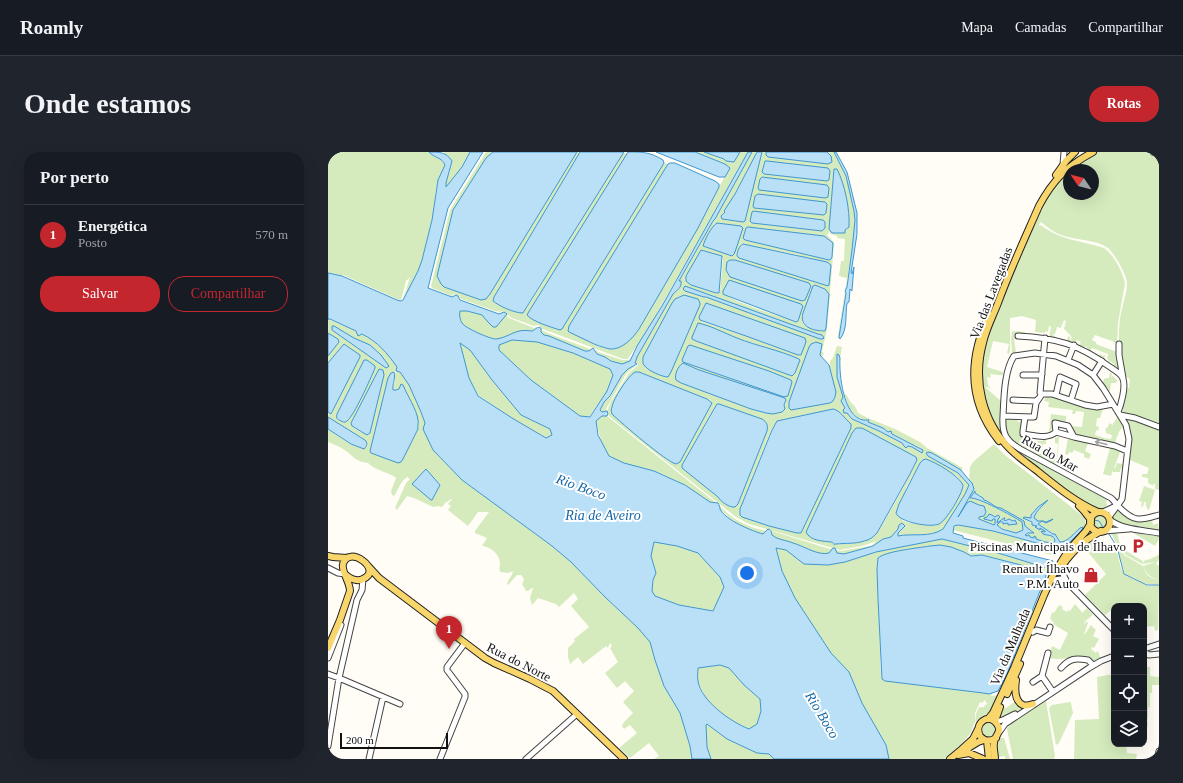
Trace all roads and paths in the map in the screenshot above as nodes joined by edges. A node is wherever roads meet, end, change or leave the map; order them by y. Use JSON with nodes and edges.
{"nodes":[{"id":1,"x":1064,"y":152,"type":"edge"},
{"id":2,"x":1075,"y":152,"type":"edge"},
{"id":3,"x":1093,"y":152,"type":"edge"},
{"id":4,"x":1154,"y":152,"type":"edge"},
{"id":5,"x":1159,"y":153,"type":"edge"},
{"id":6,"x":1062,"y":167,"type":"junction"},
{"id":7,"x":985,"y":336,"type":"junction"},
{"id":8,"x":1018,"y":336,"type":"dead end"},
{"id":9,"x":1045,"y":338,"type":"junction"},
{"id":10,"x":1119,"y":344,"type":"dead end"},
{"id":11,"x":1074,"y":345,"type":"junction"},
{"id":12,"x":1043,"y":354,"type":"junction"},
{"id":13,"x":1068,"y":360,"type":"junction"},
{"id":14,"x":1102,"y":361,"type":"junction"},
{"id":15,"x":1042,"y":374,"type":"junction"},
{"id":16,"x":1023,"y":375,"type":"dead end"},
{"id":17,"x":1093,"y":375,"type":"junction"},
{"id":18,"x":974,"y":379,"type":"junction"},
{"id":19,"x":1123,"y":379,"type":"junction"},
{"id":20,"x":1056,"y":395,"type":"junction"},
{"id":21,"x":1040,"y":396,"type":"junction"},
{"id":22,"x":1013,"y":400,"type":"dead end"},
{"id":23,"x":1071,"y":400,"type":"junction"},
{"id":24,"x":1113,"y":404,"type":"junction"},
{"id":25,"x":1119,"y":414,"type":"junction"},
{"id":26,"x":1003,"y":416,"type":"junction"},
{"id":27,"x":1025,"y":417,"type":"junction"},
{"id":28,"x":1159,"y":427,"type":"edge"},
{"id":29,"x":1056,"y":432,"type":"junction"},
{"id":30,"x":1074,"y":437,"type":"junction"},
{"id":31,"x":1003,"y":441,"type":"junction"},
{"id":32,"x":1128,"y":451,"type":"junction"},
{"id":33,"x":1105,"y":496,"type":"junction"},
{"id":34,"x":1117,"y":505,"type":"junction"},
{"id":35,"x":1103,"y":511,"type":"junction"},
{"id":36,"x":1159,"y":515,"type":"edge"},
{"id":37,"x":1110,"y":519,"type":"junction"},
{"id":38,"x":1091,"y":522,"type":"junction"},
{"id":39,"x":1135,"y":529,"type":"junction"},
{"id":40,"x":1103,"y":531,"type":"junction"},
{"id":41,"x":1159,"y":533,"type":"edge"},
{"id":42,"x":330,"y":557,"type":"edge"},
{"id":43,"x":347,"y":558,"type":"junction"},
{"id":44,"x":368,"y":566,"type":"junction"},
{"id":45,"x":1062,"y":567,"type":"junction"},
{"id":46,"x":330,"y":569,"type":"edge"},
{"id":47,"x":344,"y":571,"type":"junction"},
{"id":48,"x":379,"y":578,"type":"junction"},
{"id":49,"x":363,"y":579,"type":"junction"},
{"id":50,"x":1054,"y":580,"type":"junction"},
{"id":51,"x":1067,"y":582,"type":"junction"},
{"id":52,"x":347,"y":601,"type":"junction"},
{"id":53,"x":340,"y":620,"type":"junction"},
{"id":54,"x":1050,"y":627,"type":"dead end"},
{"id":55,"x":1111,"y":627,"type":"edge"},
{"id":56,"x":1033,"y":632,"type":"junction"},
{"id":57,"x":465,"y":643,"type":"junction"},
{"id":58,"x":1159,"y":644,"type":"edge"},
{"id":59,"x":328,"y":648,"type":"edge"},
{"id":60,"x":1147,"y":648,"type":"edge"},
{"id":61,"x":1147,"y":654,"type":"edge"},
{"id":62,"x":1159,"y":654,"type":"edge"},
{"id":63,"x":1048,"y":655,"type":"dead end"},
{"id":64,"x":1111,"y":657,"type":"edge"},
{"id":65,"x":328,"y":658,"type":"edge"},
{"id":66,"x":1093,"y":665,"type":"junction"},
{"id":67,"x":1060,"y":668,"type":"dead end"},
{"id":68,"x":1018,"y":670,"type":"junction"},
{"id":69,"x":329,"y":674,"type":"edge"},
{"id":70,"x":1043,"y":675,"type":"junction"},
{"id":71,"x":339,"y":678,"type":"junction"},
{"id":72,"x":1034,"y":682,"type":"dead end"},
{"id":73,"x":1053,"y":692,"type":"junction"},
{"id":74,"x":383,"y":697,"type":"junction"},
{"id":75,"x":400,"y":704,"type":"dead end"},
{"id":76,"x":1033,"y":704,"type":"junction"},
{"id":77,"x":577,"y":714,"type":"junction"},
{"id":78,"x":988,"y":719,"type":"junction"},
{"id":79,"x":996,"y":722,"type":"junction"},
{"id":80,"x":978,"y":729,"type":"junction"},
{"id":81,"x":1000,"y":731,"type":"junction"},
{"id":82,"x":996,"y":738,"type":"junction"},
{"id":83,"x":985,"y":740,"type":"junction"},
{"id":84,"x":328,"y":746,"type":"edge"},
{"id":85,"x":1159,"y":751,"type":"edge"},
{"id":86,"x":955,"y":757,"type":"edge"},
{"id":87,"x":369,"y":759,"type":"edge"},
{"id":88,"x":440,"y":759,"type":"edge"},
{"id":89,"x":526,"y":759,"type":"edge"},
{"id":90,"x":624,"y":759,"type":"edge"},
{"id":91,"x":950,"y":759,"type":"edge"},
{"id":92,"x":983,"y":759,"type":"edge"},
{"id":93,"x":989,"y":759,"type":"edge"},
{"id":94,"x":995,"y":759,"type":"edge"},
{"id":95,"x":1157,"y":759,"type":"edge"}],
"edges":[{"from":1,"to":6,"type":"street"},
{"from":2,"to":6,"type":"main road","name":"Via das Lavegadas"},
{"from":3,"to":7,"type":"main road","name":"Via das Lavegadas"},
{"from":4,"to":5,"type":"main road"},
{"from":6,"to":18,"type":"main road","name":"Via das Lavegadas"},
{"from":7,"to":18,"type":"main road"},
{"from":7,"to":31,"type":"main road","name":"Via das Lavegadas"},
{"from":8,"to":9,"type":"street"},
{"from":9,"to":11,"type":"street"},
{"from":9,"to":12,"type":"street"},
{"from":10,"to":19,"type":"street"},
{"from":11,"to":13,"type":"street"},
{"from":11,"to":14,"type":"street"},
{"from":12,"to":13,"type":"street"},
{"from":12,"to":15,"type":"street"},
{"from":12,"to":26,"type":"street","name":"Rua do Mar"},
{"from":13,"to":17,"type":"street"},
{"from":14,"to":17,"type":"street"},
{"from":14,"to":19,"type":"street"},
{"from":15,"to":16,"type":"street"},
{"from":15,"to":21,"type":"street"},
{"from":17,"to":24,"type":"street"},
{"from":18,"to":31,"type":"main road"},
{"from":18,"to":38,"type":"main road","name":"Via das Lavegadas"},
{"from":19,"to":25,"type":"street"},
{"from":20,"to":21,"type":"street"},
{"from":20,"to":23,"type":"street"},
{"from":20,"to":23,"type":"street"},
{"from":21,"to":22,"type":"street"},
{"from":21,"to":27,"type":"street"},
{"from":23,"to":24,"type":"street"},
{"from":24,"to":25,"type":"street"},
{"from":25,"to":28,"type":"street"},
{"from":25,"to":32,"type":"street"},
{"from":26,"to":27,"type":"street"},
{"from":26,"to":33,"type":"street","name":"Rua do Mar"},
{"from":27,"to":29,"type":"street"},
{"from":29,"to":30,"type":"street"},
{"from":29,"to":30,"type":"street"},
{"from":32,"to":30,"type":"street","one_way":true},
{"from":31,"to":35,"type":"main road","name":"Via das Lavegadas"},
{"from":32,"to":34,"type":"street"},
{"from":33,"to":34,"type":"street","name":"Rua do Mar"},
{"from":33,"to":35,"type":"street"},
{"from":34,"to":35,"type":"street"},
{"from":34,"to":36,"type":"street","name":"Rua do Mar"},
{"from":34,"to":37,"type":"street"},
{"from":35,"to":37,"type":"main road"},
{"from":35,"to":38,"type":"main road"},
{"from":37,"to":39,"type":"street"},
{"from":37,"to":40,"type":"main road"},
{"from":38,"to":40,"type":"main road"},
{"from":38,"to":78,"type":"main road","name":"Via da Malhada"},
{"from":39,"to":40,"type":"street"},
{"from":39,"to":41,"type":"street"},
{"from":40,"to":45,"type":"main road","name":"Via da Malhada"},
{"from":42,"to":43,"type":"main road"},
{"from":42,"to":47,"type":"main road"},
{"from":43,"to":44,"type":"main road"},
{"from":43,"to":47,"type":"main road"},
{"from":44,"to":48,"type":"main road","name":"Rua do Norte"},
{"from":44,"to":49,"type":"main road"},
{"from":45,"to":50,"type":"main road","name":"Via da Malhada"},
{"from":45,"to":51,"type":"street"},
{"from":46,"to":47,"type":"street"},
{"from":47,"to":49,"type":"main road"},
{"from":47,"to":52,"type":"main road"},
{"from":48,"to":49,"type":"main road"},
{"from":48,"to":57,"type":"main road","name":"Rua do Norte"},
{"from":49,"to":52,"type":"main road"},
{"from":49,"to":71,"type":"street"},
{"from":50,"to":51,"type":"street"},
{"from":50,"to":56,"type":"main road","name":"Via da Malhada"},
{"from":51,"to":55,"type":"street"},
{"from":52,"to":53,"type":"main road"},
{"from":53,"to":59,"type":"main road"},
{"from":53,"to":65,"type":"street"},
{"from":54,"to":56,"type":"street"},
{"from":56,"to":68,"type":"main road","name":"Via da Malhada"},
{"from":57,"to":77,"type":"main road","name":"Rua do Norte"},
{"from":57,"to":88,"type":"street"},
{"from":58,"to":60,"type":"street"},
{"from":61,"to":62,"type":"street"},
{"from":63,"to":70,"type":"street"},
{"from":64,"to":66,"type":"street"},
{"from":66,"to":67,"type":"street"},
{"from":66,"to":73,"type":"street"},
{"from":68,"to":76,"type":"main road"},
{"from":68,"to":79,"type":"main road","name":"Via da Malhada"},
{"from":69,"to":71,"type":"street"},
{"from":70,"to":72,"type":"street"},
{"from":70,"to":73,"type":"street"},
{"from":71,"to":74,"type":"street"},
{"from":71,"to":84,"type":"street"},
{"from":73,"to":76,"type":"street"},
{"from":74,"to":75,"type":"street"},
{"from":74,"to":87,"type":"street"},
{"from":76,"to":79,"type":"street"},
{"from":76,"to":81,"type":"street"},
{"from":77,"to":89,"type":"street"},
{"from":77,"to":90,"type":"main road","name":"Rua do Norte"},
{"from":78,"to":79,"type":"main road"},
{"from":78,"to":80,"type":"main road"},
{"from":79,"to":81,"type":"main road"},
{"from":80,"to":83,"type":"main road"},
{"from":80,"to":91,"type":"main road"},
{"from":81,"to":82,"type":"main road"},
{"from":82,"to":83,"type":"main road"},
{"from":82,"to":94,"type":"main road"},
{"from":83,"to":86,"type":"main road"},
{"from":83,"to":93,"type":"main road"},
{"from":85,"to":95,"type":"street"},
{"from":86,"to":92,"type":"main road"}]}
